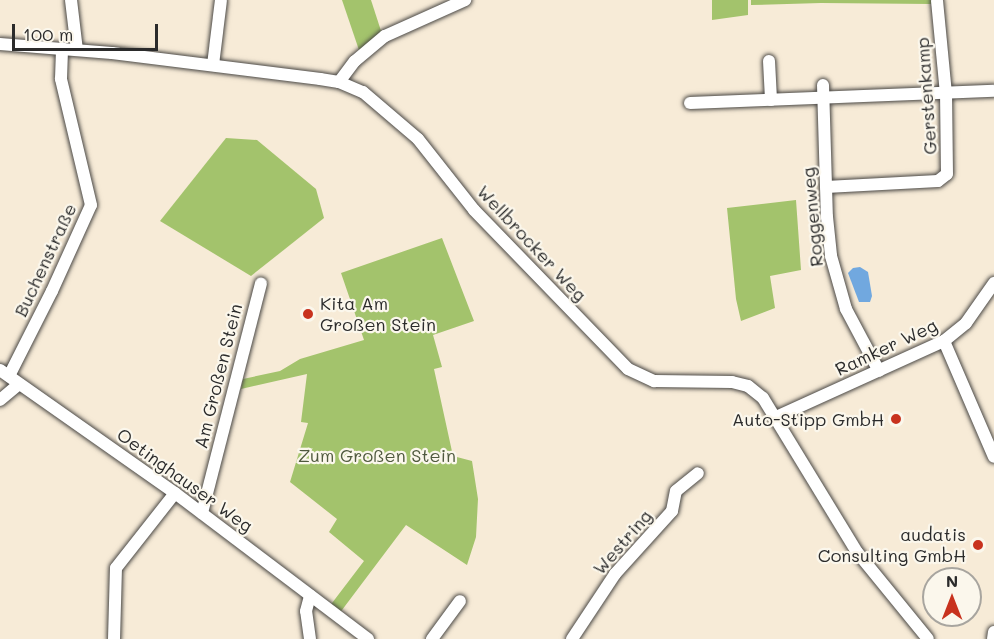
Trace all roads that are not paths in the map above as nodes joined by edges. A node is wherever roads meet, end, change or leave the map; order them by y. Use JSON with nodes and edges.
{"nodes":[{"id":1,"x":71,"y":0,"type":"edge"},
{"id":2,"x":220,"y":0,"type":"edge"},
{"id":3,"x":465,"y":0,"type":"edge"},
{"id":4,"x":937,"y":0,"type":"edge"},
{"id":5,"x":0,"y":44,"type":"edge"},
{"id":6,"x":62,"y":48,"type":"junction"},
{"id":7,"x":77,"y":50,"type":"junction"},
{"id":8,"x":769,"y":61,"type":"dead end"},
{"id":9,"x":213,"y":65,"type":"junction"},
{"id":10,"x":339,"y":82,"type":"junction"},
{"id":11,"x":823,"y":85,"type":"dead end"},
{"id":12,"x":994,"y":91,"type":"edge"},
{"id":13,"x":946,"y":94,"type":"junction"},
{"id":14,"x":823,"y":98,"type":"junction"},
{"id":15,"x":771,"y":100,"type":"junction"},
{"id":16,"x":690,"y":104,"type":"dead end"},
{"id":17,"x":826,"y":187,"type":"junction"},
{"id":18,"x":261,"y":283,"type":"dead end"},
{"id":19,"x":994,"y":283,"type":"edge"},
{"id":20,"x":944,"y":341,"type":"junction"},
{"id":21,"x":879,"y":371,"type":"junction"},
{"id":22,"x":9,"y":376,"type":"edge"},
{"id":23,"x":0,"y":400,"type":"edge"},
{"id":24,"x":774,"y":418,"type":"junction"},
{"id":25,"x":994,"y":457,"type":"edge"},
{"id":26,"x":698,"y":473,"type":"dead end"},
{"id":27,"x":175,"y":493,"type":"junction"},
{"id":28,"x":202,"y":513,"type":"junction"},
{"id":29,"x":310,"y":596,"type":"junction"},
{"id":30,"x":460,"y":601,"type":"dead end"},
{"id":31,"x":994,"y":632,"type":"edge"},
{"id":32,"x":927,"y":638,"type":"edge"},
{"id":33,"x":114,"y":639,"type":"edge"},
{"id":34,"x":310,"y":639,"type":"edge"},
{"id":35,"x":368,"y":639,"type":"edge"},
{"id":36,"x":432,"y":639,"type":"edge"},
{"id":37,"x":572,"y":639,"type":"edge"},
{"id":38,"x":993,"y":639,"type":"edge"}],
"edges":[{"from":1,"to":7,"type":"street"},
{"from":2,"to":9,"type":"street"},
{"from":3,"to":10,"type":"street"},
{"from":4,"to":13,"type":"street","name":"Gerstenkamp"},
{"from":5,"to":6,"type":"street","name":"Wellbrocker Weg"},
{"from":6,"to":7,"type":"street","name":"Wellbrocker Weg"},
{"from":6,"to":22,"type":"street","name":"Buchenstraße"},
{"from":7,"to":9,"type":"street","name":"Wellbrocker Weg"},
{"from":8,"to":15,"type":"street"},
{"from":9,"to":10,"type":"street","name":"Wellbrocker Weg"},
{"from":10,"to":24,"type":"street","name":"Wellbrocker Weg"},
{"from":11,"to":14,"type":"street","name":"Roggenweg"},
{"from":12,"to":13,"type":"street"},
{"from":13,"to":14,"type":"street"},
{"from":13,"to":17,"type":"street","name":"Gerstenkamp"},
{"from":14,"to":15,"type":"street"},
{"from":14,"to":17,"type":"street","name":"Roggenweg"},
{"from":15,"to":16,"type":"street"},
{"from":17,"to":21,"type":"street","name":"Roggenweg"},
{"from":18,"to":28,"type":"street","name":"Am Großen Stein"},
{"from":19,"to":20,"type":"street","name":"Ramker Weg"},
{"from":20,"to":21,"type":"street","name":"Ramker Weg"},
{"from":20,"to":25,"type":"street"},
{"from":21,"to":24,"type":"street","name":"Ramker Weg"},
{"from":22,"to":23,"type":"street"},
{"from":22,"to":27,"type":"street","name":"Oetinghauser Weg"},
{"from":24,"to":32,"type":"street","name":"Wellbrocker Weg"},
{"from":26,"to":37,"type":"street","name":"Westring"},
{"from":27,"to":28,"type":"street","name":"Oetinghauser Weg"},
{"from":27,"to":33,"type":"street"},
{"from":28,"to":29,"type":"street","name":"Oetinghauser Weg"},
{"from":29,"to":34,"type":"street"},
{"from":29,"to":35,"type":"street","name":"Oetinghauser Weg"},
{"from":30,"to":36,"type":"street"},
{"from":31,"to":38,"type":"street"}]}
